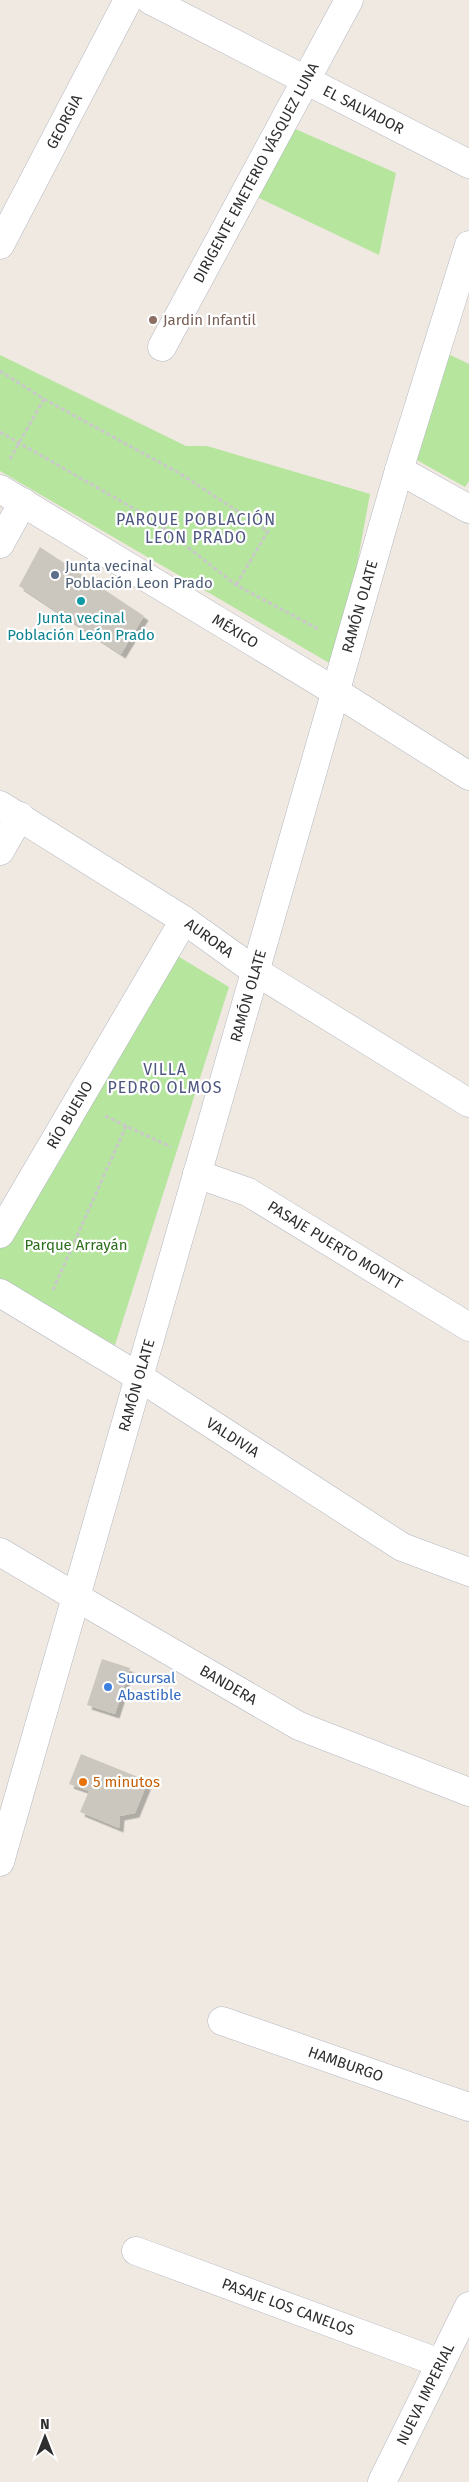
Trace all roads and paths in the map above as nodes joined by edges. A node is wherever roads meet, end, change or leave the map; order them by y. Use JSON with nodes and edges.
{"nodes":[{"id":1,"x":128,"y":0,"type":"edge"},
{"id":2,"x":150,"y":0,"type":"edge"},
{"id":3,"x":349,"y":0,"type":"edge"},
{"id":4,"x":307,"y":80,"type":"junction"},
{"id":5,"x":469,"y":164,"type":"edge"},
{"id":6,"x":0,"y":245,"type":"edge"},
{"id":7,"x":469,"y":245,"type":"edge"},
{"id":8,"x":162,"y":347,"type":"dead end"},
{"id":9,"x":0,"y":371,"type":"edge"},
{"id":10,"x":44,"y":399,"type":"junction"},
{"id":11,"x":0,"y":432,"type":"edge"},
{"id":12,"x":19,"y":445,"type":"junction"},
{"id":13,"x":399,"y":470,"type":"junction"},
{"id":14,"x":3,"y":477,"type":"edge"},
{"id":15,"x":24,"y":502,"type":"junction"},
{"id":16,"x":469,"y":509,"type":"edge"},
{"id":17,"x":0,"y":544,"type":"edge"},
{"id":18,"x":236,"y":585,"type":"junction"},
{"id":19,"x":349,"y":645,"type":"junction"},
{"id":20,"x":336,"y":692,"type":"junction"},
{"id":21,"x":469,"y":776,"type":"edge"},
{"id":22,"x":10,"y":811,"type":"edge"},
{"id":23,"x":0,"y":851,"type":"edge"},
{"id":24,"x":184,"y":920,"type":"junction"},
{"id":25,"x":255,"y":971,"type":"junction"},
{"id":26,"x":77,"y":1102,"type":"junction"},
{"id":27,"x":469,"y":1102,"type":"edge"},
{"id":28,"x":126,"y":1126,"type":"junction"},
{"id":29,"x":199,"y":1168,"type":"junction"},
{"id":30,"x":0,"y":1234,"type":"edge"},
{"id":31,"x":0,"y":1293,"type":"edge"},
{"id":32,"x":40,"y":1316,"type":"junction"},
{"id":33,"x":469,"y":1327,"type":"edge"},
{"id":34,"x":139,"y":1377,"type":"junction"},
{"id":35,"x":0,"y":1552,"type":"edge"},
{"id":36,"x":469,"y":1572,"type":"edge"},
{"id":37,"x":76,"y":1597,"type":"junction"},
{"id":38,"x":469,"y":1792,"type":"edge"},
{"id":39,"x":0,"y":1862,"type":"edge"},
{"id":40,"x":222,"y":2021,"type":"dead end"},
{"id":41,"x":469,"y":2107,"type":"edge"},
{"id":42,"x":136,"y":2251,"type":"dead end"},
{"id":43,"x":469,"y":2306,"type":"edge"},
{"id":44,"x":440,"y":2364,"type":"junction"},
{"id":45,"x":382,"y":2482,"type":"edge"}],
"edges":[{"from":1,"to":6,"type":"street","name":"GEORGIA"},
{"from":2,"to":4,"type":"street","name":"EL SALVADOR"},
{"from":3,"to":4,"type":"street","name":"DIRIGENTE EMETERIO VÁSQUEZ LUNA"},
{"from":4,"to":5,"type":"street","name":"EL SALVADOR"},
{"from":4,"to":8,"type":"street","name":"DIRIGENTE EMETERIO VÁSQUEZ LUNA"},
{"from":7,"to":13,"type":"street","name":"RAMÓN OLATE"},
{"from":9,"to":10,"type":"path"},
{"from":10,"to":12,"type":"path"},
{"from":10,"to":18,"type":"path"},
{"from":11,"to":12,"type":"path"},
{"from":12,"to":14,"type":"path"},
{"from":12,"to":18,"type":"path"},
{"from":13,"to":16,"type":"street"},
{"from":13,"to":19,"type":"street","name":"RAMÓN OLATE"},
{"from":14,"to":15,"type":"street","name":"MÉXICO"},
{"from":15,"to":17,"type":"street"},
{"from":15,"to":20,"type":"street","name":"MÉXICO"},
{"from":18,"to":19,"type":"path"},
{"from":19,"to":20,"type":"street","name":"RAMÓN OLATE"},
{"from":20,"to":21,"type":"street","name":"MÉXICO"},
{"from":20,"to":25,"type":"street","name":"RAMÓN OLATE"},
{"from":22,"to":23,"type":"street"},
{"from":22,"to":24,"type":"street","name":"AURORA"},
{"from":24,"to":25,"type":"street","name":"AURORA"},
{"from":24,"to":26,"type":"street","name":"RÍO BUENO"},
{"from":25,"to":27,"type":"street","name":"AURORA"},
{"from":25,"to":29,"type":"street","name":"RAMÓN OLATE"},
{"from":26,"to":28,"type":"path"},
{"from":26,"to":30,"type":"street","name":"RÍO BUENO"},
{"from":28,"to":29,"type":"path"},
{"from":28,"to":32,"type":"path"},
{"from":29,"to":33,"type":"street","name":"PASAJE PUERTO MONTT"},
{"from":29,"to":34,"type":"street","name":"RAMÓN OLATE"},
{"from":31,"to":32,"type":"street","name":"VALDIVIA"},
{"from":32,"to":34,"type":"street","name":"VALDIVIA"},
{"from":34,"to":36,"type":"street","name":"VALDIVIA"},
{"from":34,"to":37,"type":"street","name":"RAMÓN OLATE"},
{"from":35,"to":37,"type":"street","name":"BANDERA"},
{"from":37,"to":38,"type":"street","name":"BANDERA"},
{"from":37,"to":39,"type":"street","name":"RAMÓN OLATE"},
{"from":40,"to":41,"type":"street","name":"HAMBURGO"},
{"from":42,"to":44,"type":"street","name":"PASAJE LOS CANELOS"},
{"from":43,"to":44,"type":"street","name":"NUEVA IMPERIAL"},
{"from":44,"to":45,"type":"street","name":"NUEVA IMPERIAL"}]}
